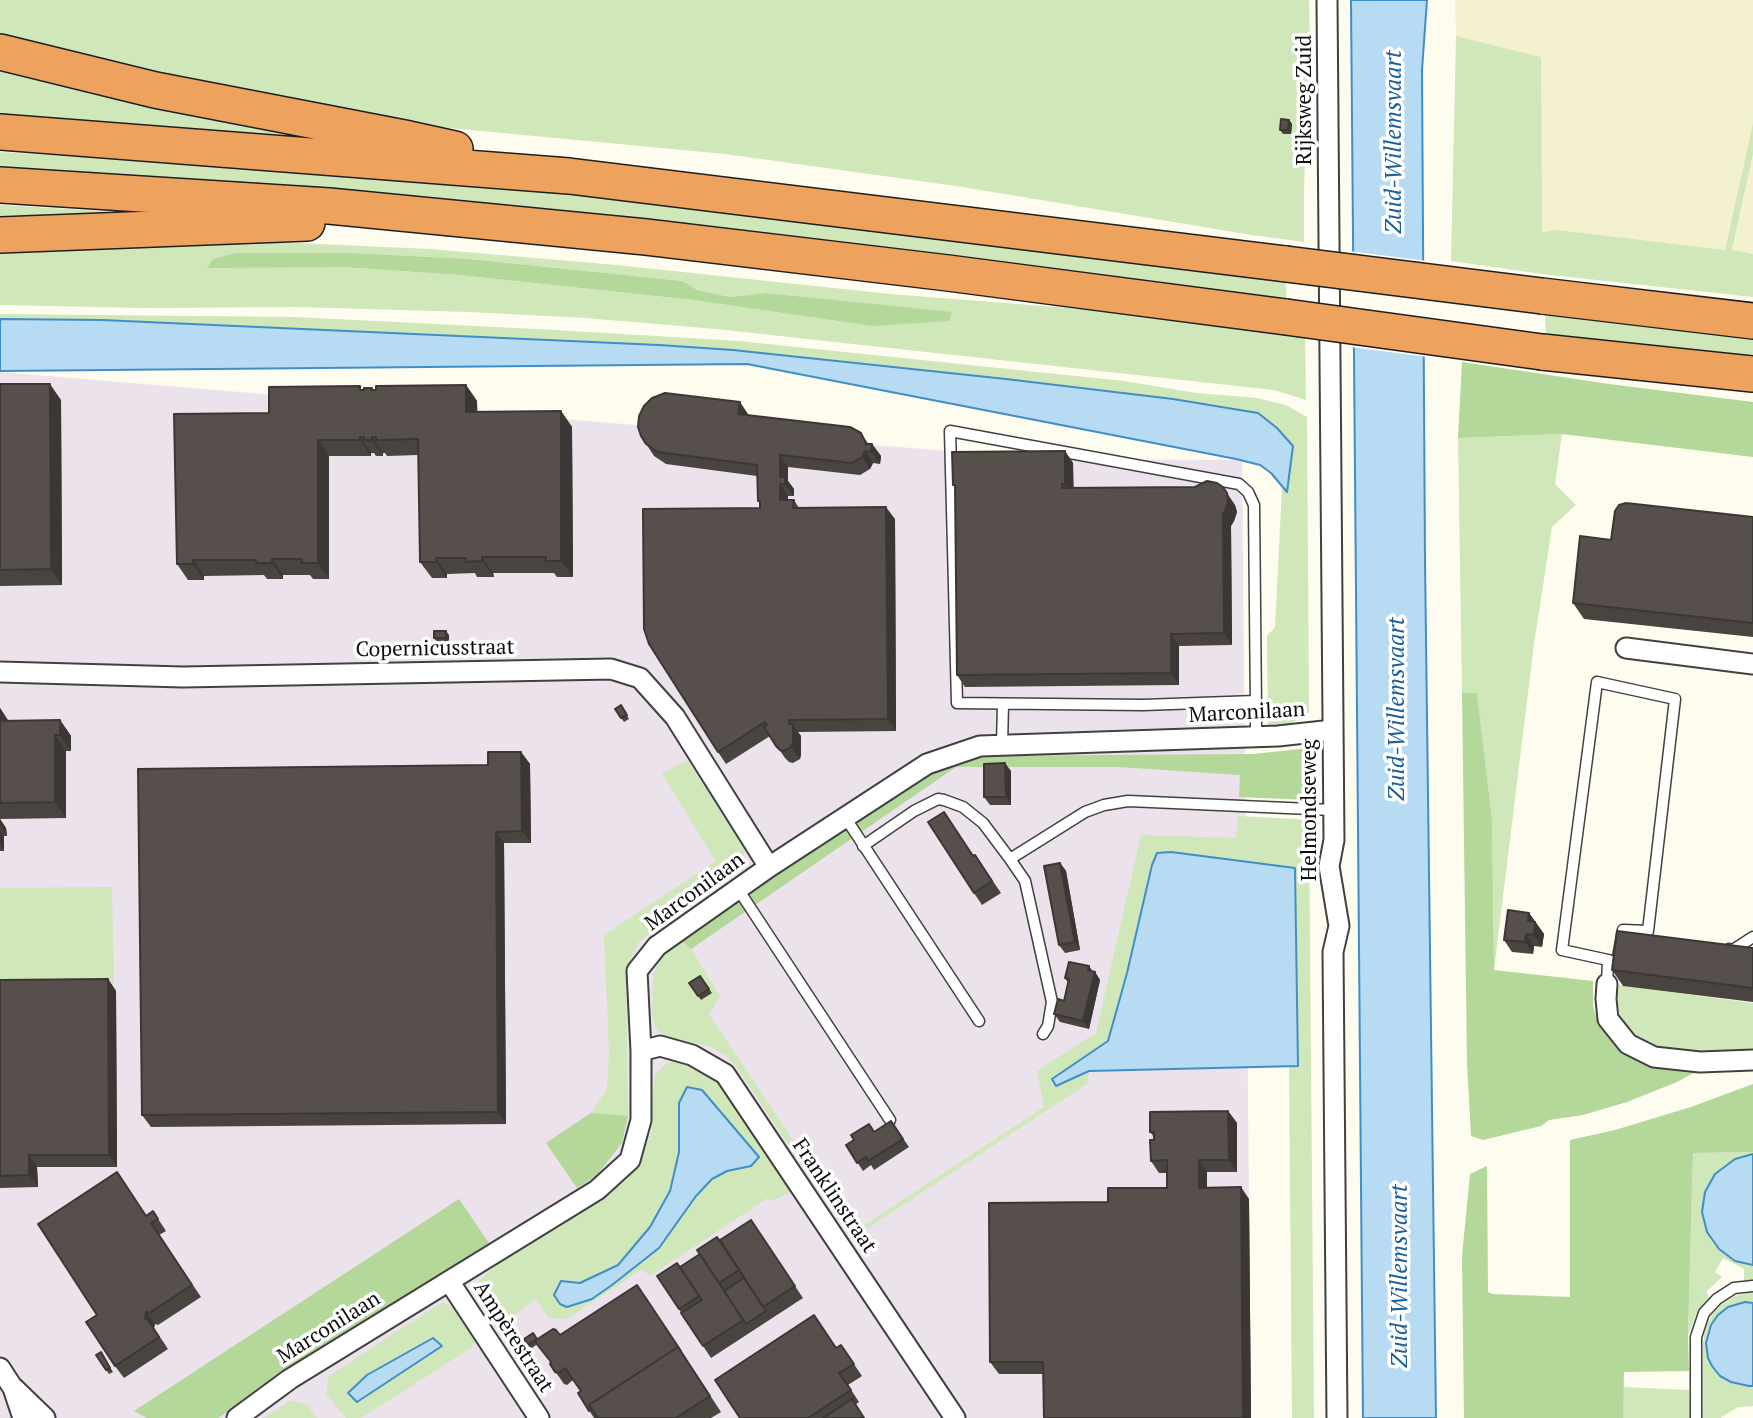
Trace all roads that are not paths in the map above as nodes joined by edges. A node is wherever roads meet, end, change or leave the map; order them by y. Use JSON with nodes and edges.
{"nodes":[{"id":1,"x":1327,"y":0,"type":"edge"},
{"id":2,"x":0,"y":52,"type":"edge"},
{"id":3,"x":0,"y":132,"type":"edge"},
{"id":4,"x":569,"y":176,"type":"junction"},
{"id":5,"x":0,"y":185,"type":"edge"},
{"id":6,"x":1328,"y":200,"type":"joint"},
{"id":7,"x":430,"y":215,"type":"junction"},
{"id":8,"x":0,"y":235,"type":"edge"},
{"id":9,"x":1753,"y":321,"type":"edge"},
{"id":10,"x":1753,"y":374,"type":"edge"},
{"id":11,"x":1626,"y":648,"type":"dead end"},
{"id":12,"x":1753,"y":664,"type":"edge"},
{"id":13,"x":0,"y":672,"type":"edge"},
{"id":14,"x":1256,"y":701,"type":"junction"},
{"id":15,"x":1003,"y":704,"type":"junction"},
{"id":16,"x":1333,"y":730,"type":"junction"},
{"id":17,"x":1256,"y":737,"type":"junction"},
{"id":18,"x":1002,"y":745,"type":"junction"},
{"id":19,"x":1333,"y":810,"type":"junction"},
{"id":20,"x":845,"y":817,"type":"junction"},
{"id":21,"x":863,"y":846,"type":"junction"},
{"id":22,"x":1010,"y":859,"type":"junction"},
{"id":23,"x":769,"y":867,"type":"junction"},
{"id":24,"x":738,"y":889,"type":"junction"},
{"id":25,"x":1753,"y":937,"type":"edge"},
{"id":26,"x":1721,"y":948,"type":"edge"},
{"id":27,"x":1608,"y":960,"type":"junction"},
{"id":28,"x":1607,"y":984,"type":"joint"},
{"id":29,"x":979,"y":1021,"type":"dead end"},
{"id":30,"x":1043,"y":1034,"type":"dead end"},
{"id":31,"x":641,"y":1051,"type":"junction"},
{"id":32,"x":1744,"y":1061,"type":"edge"},
{"id":33,"x":891,"y":1121,"type":"edge"},
{"id":34,"x":449,"y":1281,"type":"junction"},
{"id":35,"x":1753,"y":1286,"type":"edge"},
{"id":36,"x":0,"y":1368,"type":"edge"},
{"id":37,"x":13,"y":1388,"type":"junction"},
{"id":38,"x":23,"y":1418,"type":"edge"},
{"id":39,"x":45,"y":1418,"type":"edge"},
{"id":40,"x":237,"y":1418,"type":"edge"},
{"id":41,"x":539,"y":1418,"type":"edge"},
{"id":42,"x":955,"y":1418,"type":"edge"},
{"id":43,"x":1337,"y":1418,"type":"edge"},
{"id":44,"x":1696,"y":1418,"type":"edge"}],
"edges":[{"from":1,"to":6,"type":"street","name":"Rijksweg Zuid"},
{"from":2,"to":4,"type":"highway"},
{"from":3,"to":4,"type":"highway"},
{"from":4,"to":9,"type":"highway","bridge":true},
{"from":5,"to":7,"type":"highway"},
{"from":6,"to":16,"type":"street","name":"Helmondseweg"},
{"from":7,"to":8,"type":"highway"},
{"from":7,"to":10,"type":"highway","bridge":true},
{"from":11,"to":12,"type":"street"},
{"from":13,"to":23,"type":"street","name":"Copernicusstraat"},
{"from":14,"to":15,"type":"lane"},
{"from":14,"to":15,"type":"lane"},
{"from":14,"to":17,"type":"lane"},
{"from":15,"to":18,"type":"lane"},
{"from":16,"to":17,"type":"street","name":"Marconilaan"},
{"from":16,"to":19,"type":"street","name":"Helmondseweg"},
{"from":17,"to":18,"type":"street","name":"Marconilaan"},
{"from":18,"to":20,"type":"street","name":"Marconilaan"},
{"from":19,"to":22,"type":"lane"},
{"from":19,"to":43,"type":"street","name":"Helmondseweg"},
{"from":20,"to":21,"type":"lane"},
{"from":20,"to":23,"type":"street","name":"Marconilaan"},
{"from":21,"to":22,"type":"lane"},
{"from":21,"to":29,"type":"lane"},
{"from":22,"to":30,"type":"lane"},
{"from":23,"to":24,"type":"street","name":"Marconilaan"},
{"from":24,"to":31,"type":"street","name":"Marconilaan"},
{"from":24,"to":33,"type":"lane"},
{"from":25,"to":26,"type":"lane"},
{"from":27,"to":27,"type":"lane"},
{"from":27,"to":28,"type":"lane"},
{"from":28,"to":32,"type":"street"},
{"from":31,"to":34,"type":"street","name":"Marconilaan"},
{"from":31,"to":42,"type":"street","name":"Franklinstraat"},
{"from":34,"to":40,"type":"street","name":"Marconilaan"},
{"from":34,"to":41,"type":"street","name":"Ampèrestraat"},
{"from":35,"to":44,"type":"lane"},
{"from":36,"to":37,"type":"street"},
{"from":37,"to":38,"type":"street"},
{"from":37,"to":39,"type":"street"}]}
